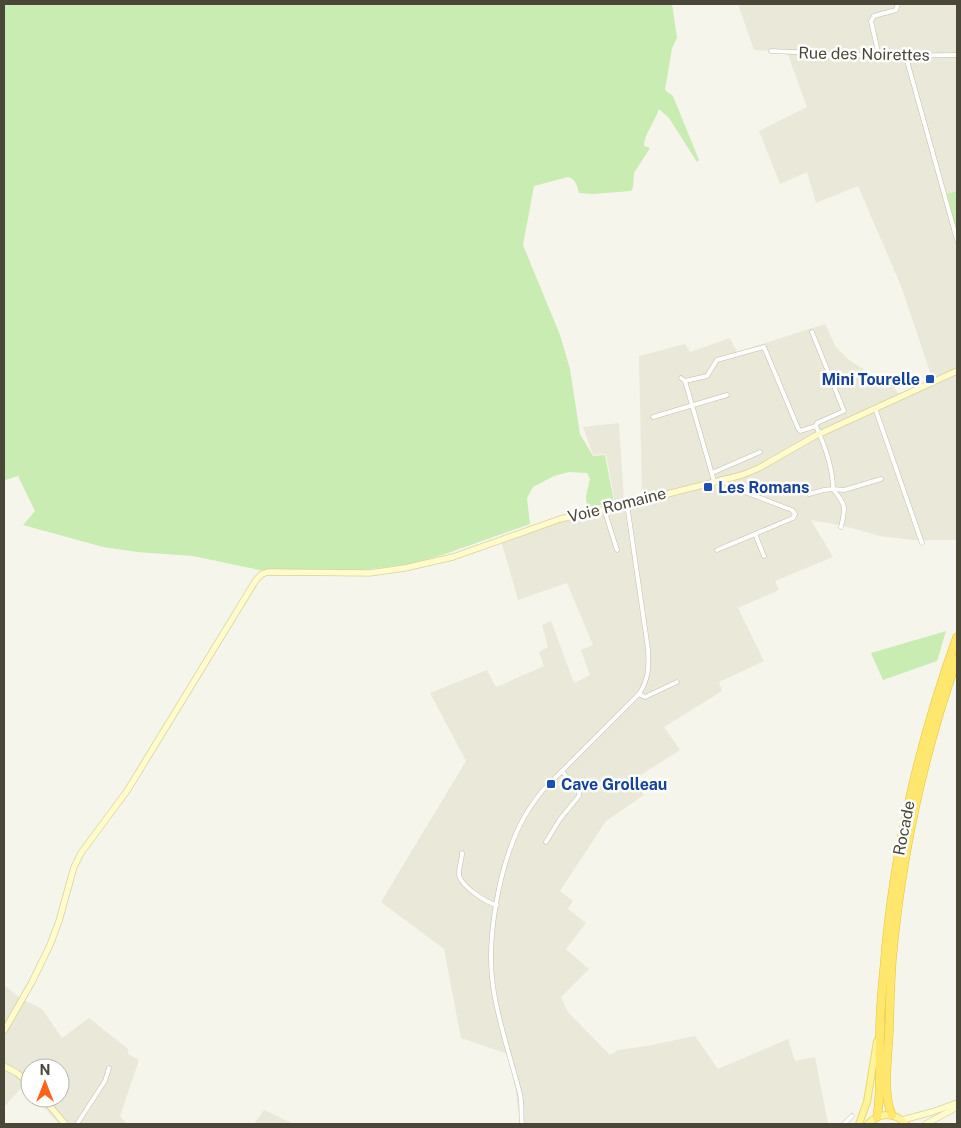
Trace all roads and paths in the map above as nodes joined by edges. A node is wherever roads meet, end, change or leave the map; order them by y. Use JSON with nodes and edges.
{"nodes":[{"id":1,"x":898,"y":4,"type":"edge"},
{"id":2,"x":771,"y":51,"type":"dead end"},
{"id":3,"x":957,"y":55,"type":"edge"},
{"id":4,"x":879,"y":56,"type":"junction"},
{"id":5,"x":906,"y":56,"type":"junction"},
{"id":6,"x":957,"y":240,"type":"edge"},
{"id":7,"x":812,"y":332,"type":"dead end"},
{"id":8,"x":957,"y":371,"type":"edge"},
{"id":9,"x":681,"y":378,"type":"dead end"},
{"id":10,"x":685,"y":381,"type":"junction"},
{"id":11,"x":727,"y":395,"type":"dead end"},
{"id":12,"x":691,"y":405,"type":"junction"},
{"id":13,"x":875,"y":408,"type":"junction"},
{"id":14,"x":653,"y":417,"type":"dead end"},
{"id":15,"x":816,"y":426,"type":"junction"},
{"id":16,"x":820,"y":434,"type":"junction"},
{"id":17,"x":760,"y":452,"type":"dead end"},
{"id":18,"x":712,"y":473,"type":"junction"},
{"id":19,"x":881,"y":478,"type":"dead end"},
{"id":20,"x":722,"y":479,"type":"junction"},
{"id":21,"x":714,"y":481,"type":"junction"},
{"id":22,"x":833,"y":489,"type":"junction"},
{"id":23,"x":809,"y":494,"type":"dead end"},
{"id":24,"x":627,"y":504,"type":"junction"},
{"id":25,"x":604,"y":509,"type":"junction"},
{"id":26,"x":841,"y":527,"type":"dead end"},
{"id":27,"x":755,"y":534,"type":"junction"},
{"id":28,"x":922,"y":543,"type":"dead end"},
{"id":29,"x":617,"y":550,"type":"dead end"},
{"id":30,"x":717,"y":550,"type":"dead end"},
{"id":31,"x":764,"y":556,"type":"dead end"},
{"id":32,"x":957,"y":637,"type":"edge"},
{"id":33,"x":957,"y":659,"type":"edge"},
{"id":34,"x":677,"y":682,"type":"dead end"},
{"id":35,"x":640,"y":694,"type":"junction"},
{"id":36,"x":562,"y":771,"type":"junction"},
{"id":37,"x":546,"y":842,"type":"dead end"},
{"id":38,"x":462,"y":853,"type":"dead end"},
{"id":39,"x":497,"y":905,"type":"junction"},
{"id":40,"x":880,"y":1025,"type":"junction"},
{"id":41,"x":4,"y":1031,"type":"edge"},
{"id":42,"x":4,"y":1066,"type":"edge"},
{"id":43,"x":109,"y":1068,"type":"dead end"},
{"id":44,"x":20,"y":1075,"type":"edge"},
{"id":45,"x":957,"y":1103,"type":"edge"},
{"id":46,"x":957,"y":1107,"type":"edge"},
{"id":47,"x":52,"y":1108,"type":"edge"},
{"id":48,"x":892,"y":1115,"type":"junction"},
{"id":49,"x":852,"y":1116,"type":"dead end"},
{"id":50,"x":877,"y":1117,"type":"junction"},
{"id":51,"x":904,"y":1122,"type":"edge"},
{"id":52,"x":66,"y":1124,"type":"edge"},
{"id":53,"x":77,"y":1124,"type":"edge"},
{"id":54,"x":522,"y":1124,"type":"edge"},
{"id":55,"x":844,"y":1124,"type":"edge"},
{"id":56,"x":859,"y":1124,"type":"edge"},
{"id":57,"x":868,"y":1124,"type":"edge"},
{"id":58,"x":926,"y":1124,"type":"edge"}],
"edges":[{"from":1,"to":4,"type":"street"},
{"from":2,"to":4,"type":"street","name":"Rue des Noirettes"},
{"from":3,"to":5,"type":"street","name":"Rue des Noirettes"},
{"from":4,"to":5,"type":"street","name":"Rue des Noirettes"},
{"from":5,"to":6,"type":"street"},
{"from":7,"to":15,"type":"street"},
{"from":8,"to":13,"type":"street","name":"Voie Romaine"},
{"from":9,"to":10,"type":"street"},
{"from":10,"to":12,"type":"street"},
{"from":10,"to":15,"type":"street"},
{"from":11,"to":12,"type":"street"},
{"from":12,"to":14,"type":"street"},
{"from":12,"to":18,"type":"street"},
{"from":13,"to":16,"type":"street","name":"Voie Romaine"},
{"from":13,"to":28,"type":"street"},
{"from":15,"to":16,"type":"street"},
{"from":16,"to":20,"type":"street","name":"Voie Romaine"},
{"from":16,"to":22,"type":"street"},
{"from":17,"to":18,"type":"street"},
{"from":18,"to":21,"type":"street"},
{"from":19,"to":22,"type":"street"},
{"from":20,"to":21,"type":"street","name":"Voie Romaine"},
{"from":20,"to":27,"type":"street"},
{"from":21,"to":24,"type":"street","name":"Voie Romaine"},
{"from":22,"to":23,"type":"street"},
{"from":22,"to":26,"type":"street"},
{"from":24,"to":25,"type":"street","name":"Voie Romaine"},
{"from":24,"to":35,"type":"street"},
{"from":25,"to":29,"type":"street"},
{"from":25,"to":41,"type":"street","name":"Voie Romaine"},
{"from":27,"to":30,"type":"street"},
{"from":27,"to":31,"type":"street"},
{"from":32,"to":40,"type":"highway","name":"Rocade"},
{"from":33,"to":48,"type":"highway"},
{"from":34,"to":35,"type":"street"},
{"from":35,"to":36,"type":"street"},
{"from":36,"to":37,"type":"street"},
{"from":36,"to":39,"type":"street"},
{"from":38,"to":39,"type":"street"},
{"from":39,"to":54,"type":"street"},
{"from":40,"to":50,"type":"highway","name":"Rocade"},
{"from":40,"to":56,"type":"main road","name":"Rocade"},
{"from":42,"to":44,"type":"street"},
{"from":43,"to":53,"type":"street"},
{"from":45,"to":51,"type":"street"},
{"from":46,"to":58,"type":"street"},
{"from":47,"to":52,"type":"street"},
{"from":48,"to":50,"type":"main road"},
{"from":48,"to":51,"type":"main road"},
{"from":49,"to":55,"type":"street"},
{"from":50,"to":57,"type":"main road"}]}
